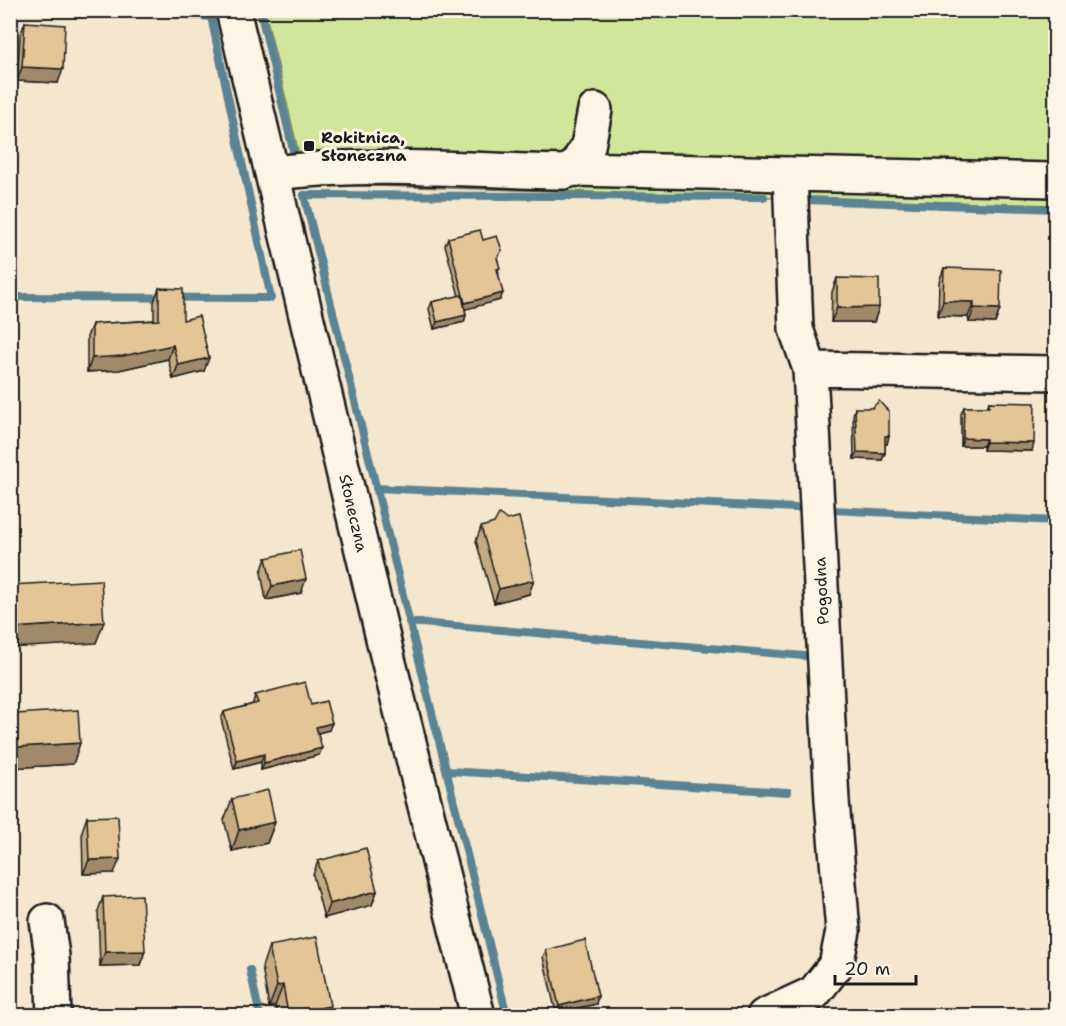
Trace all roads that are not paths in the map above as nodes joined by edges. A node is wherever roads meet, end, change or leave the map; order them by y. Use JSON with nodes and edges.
{"nodes":[{"id":1,"x":233,"y":10,"type":"edge"},
{"id":2,"x":595,"y":110,"type":"dead end"},
{"id":3,"x":574,"y":169,"type":"junction"},
{"id":4,"x":273,"y":173,"type":"junction"},
{"id":5,"x":790,"y":174,"type":"junction"},
{"id":6,"x":1053,"y":180,"type":"dead end"},
{"id":7,"x":810,"y":369,"type":"junction"},
{"id":8,"x":1056,"y":373,"type":"edge"},
{"id":9,"x":47,"y":921,"type":"dead end"},
{"id":10,"x":54,"y":1016,"type":"edge"},
{"id":11,"x":477,"y":1016,"type":"edge"},
{"id":12,"x":764,"y":1016,"type":"edge"}],
"edges":[{"from":1,"to":4,"type":"street","name":"Słoneczna"},
{"from":2,"to":3,"type":"street"},
{"from":3,"to":4,"type":"street"},
{"from":3,"to":5,"type":"street"},
{"from":4,"to":11,"type":"street","name":"Słoneczna"},
{"from":5,"to":6,"type":"street"},
{"from":5,"to":7,"type":"street","name":"Pogodna"},
{"from":7,"to":8,"type":"street"},
{"from":7,"to":12,"type":"street","name":"Pogodna"},
{"from":9,"to":10,"type":"street"}]}
